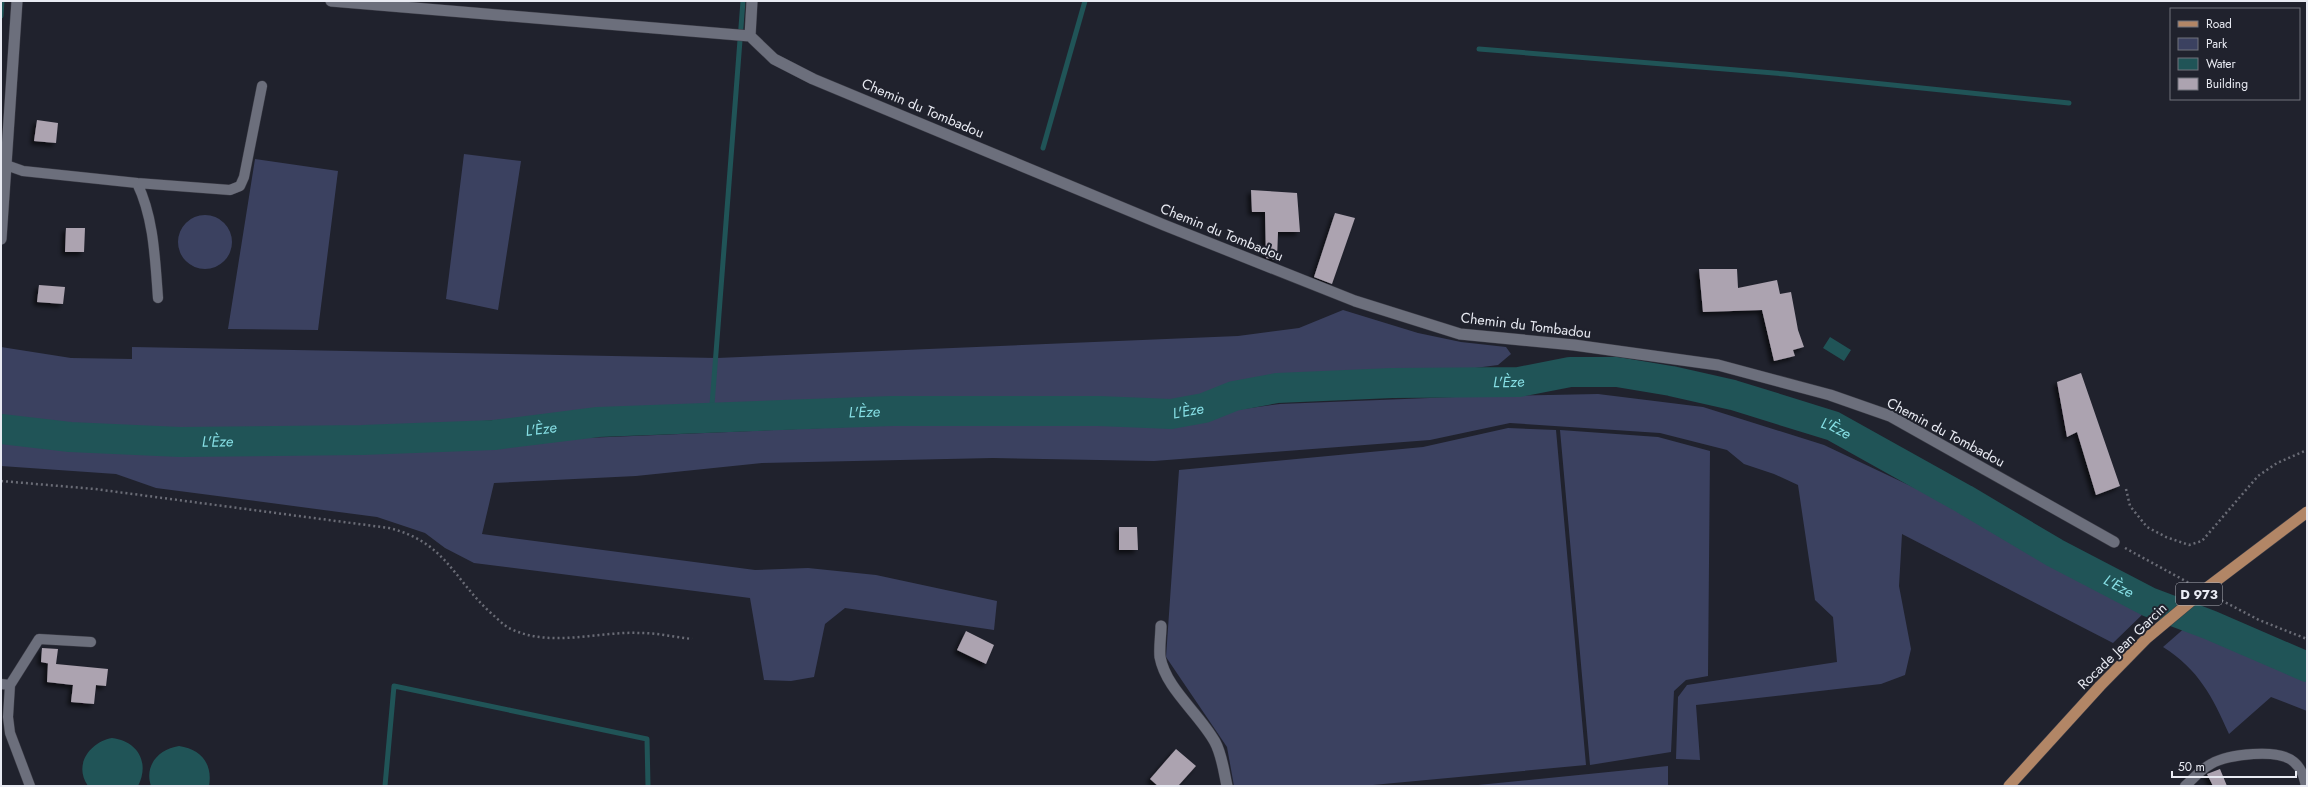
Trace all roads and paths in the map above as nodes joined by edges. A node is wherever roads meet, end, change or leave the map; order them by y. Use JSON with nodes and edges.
{"nodes":[{"id":1,"x":16,"y":1,"type":"edge"},
{"id":2,"x":331,"y":1,"type":"edge"},
{"id":3,"x":752,"y":1,"type":"edge"},
{"id":4,"x":750,"y":36,"type":"junction"},
{"id":5,"x":262,"y":86,"type":"dead end"},
{"id":6,"x":6,"y":165,"type":"junction"},
{"id":7,"x":137,"y":183,"type":"junction"},
{"id":8,"x":1,"y":239,"type":"edge"},
{"id":9,"x":158,"y":298,"type":"dead end"},
{"id":10,"x":2307,"y":450,"type":"edge"},
{"id":11,"x":1,"y":480,"type":"edge"},
{"id":12,"x":2126,"y":490,"type":"dead end"},
{"id":13,"x":2307,"y":512,"type":"edge"},
{"id":14,"x":2114,"y":542,"type":"joint"},
{"id":15,"x":2197,"y":587,"type":"dead end"},
{"id":16,"x":2210,"y":594,"type":"dead end"},
{"id":17,"x":1161,"y":626,"type":"dead end"},
{"id":18,"x":2307,"y":638,"type":"edge"},
{"id":19,"x":692,"y":639,"type":"dead end"},
{"id":20,"x":91,"y":642,"type":"dead end"},
{"id":21,"x":5,"y":684,"type":"edge"},
{"id":22,"x":30,"y":786,"type":"edge"},
{"id":23,"x":1227,"y":786,"type":"edge"},
{"id":24,"x":2009,"y":786,"type":"edge"},
{"id":25,"x":2185,"y":786,"type":"edge"},
{"id":26,"x":2306,"y":786,"type":"edge"}],
"edges":[{"from":1,"to":6,"type":"street"},
{"from":2,"to":4,"type":"street"},
{"from":3,"to":4,"type":"street"},
{"from":4,"to":14,"type":"street","name":"Chemin du Tombadou"},
{"from":5,"to":7,"type":"lane"},
{"from":6,"to":7,"type":"lane"},
{"from":6,"to":8,"type":"street"},
{"from":7,"to":9,"type":"lane"},
{"from":10,"to":12,"type":"path"},
{"from":11,"to":19,"type":"path"},
{"from":13,"to":24,"type":"main road","name":"Rocade Jean Garcin","number":"D 973","bridge":true},
{"from":14,"to":15,"type":"path"},
{"from":16,"to":18,"type":"path"},
{"from":17,"to":23,"type":"street"},
{"from":20,"to":21,"type":"lane"},
{"from":21,"to":22,"type":"lane"},
{"from":25,"to":26,"type":"lane"}]}
